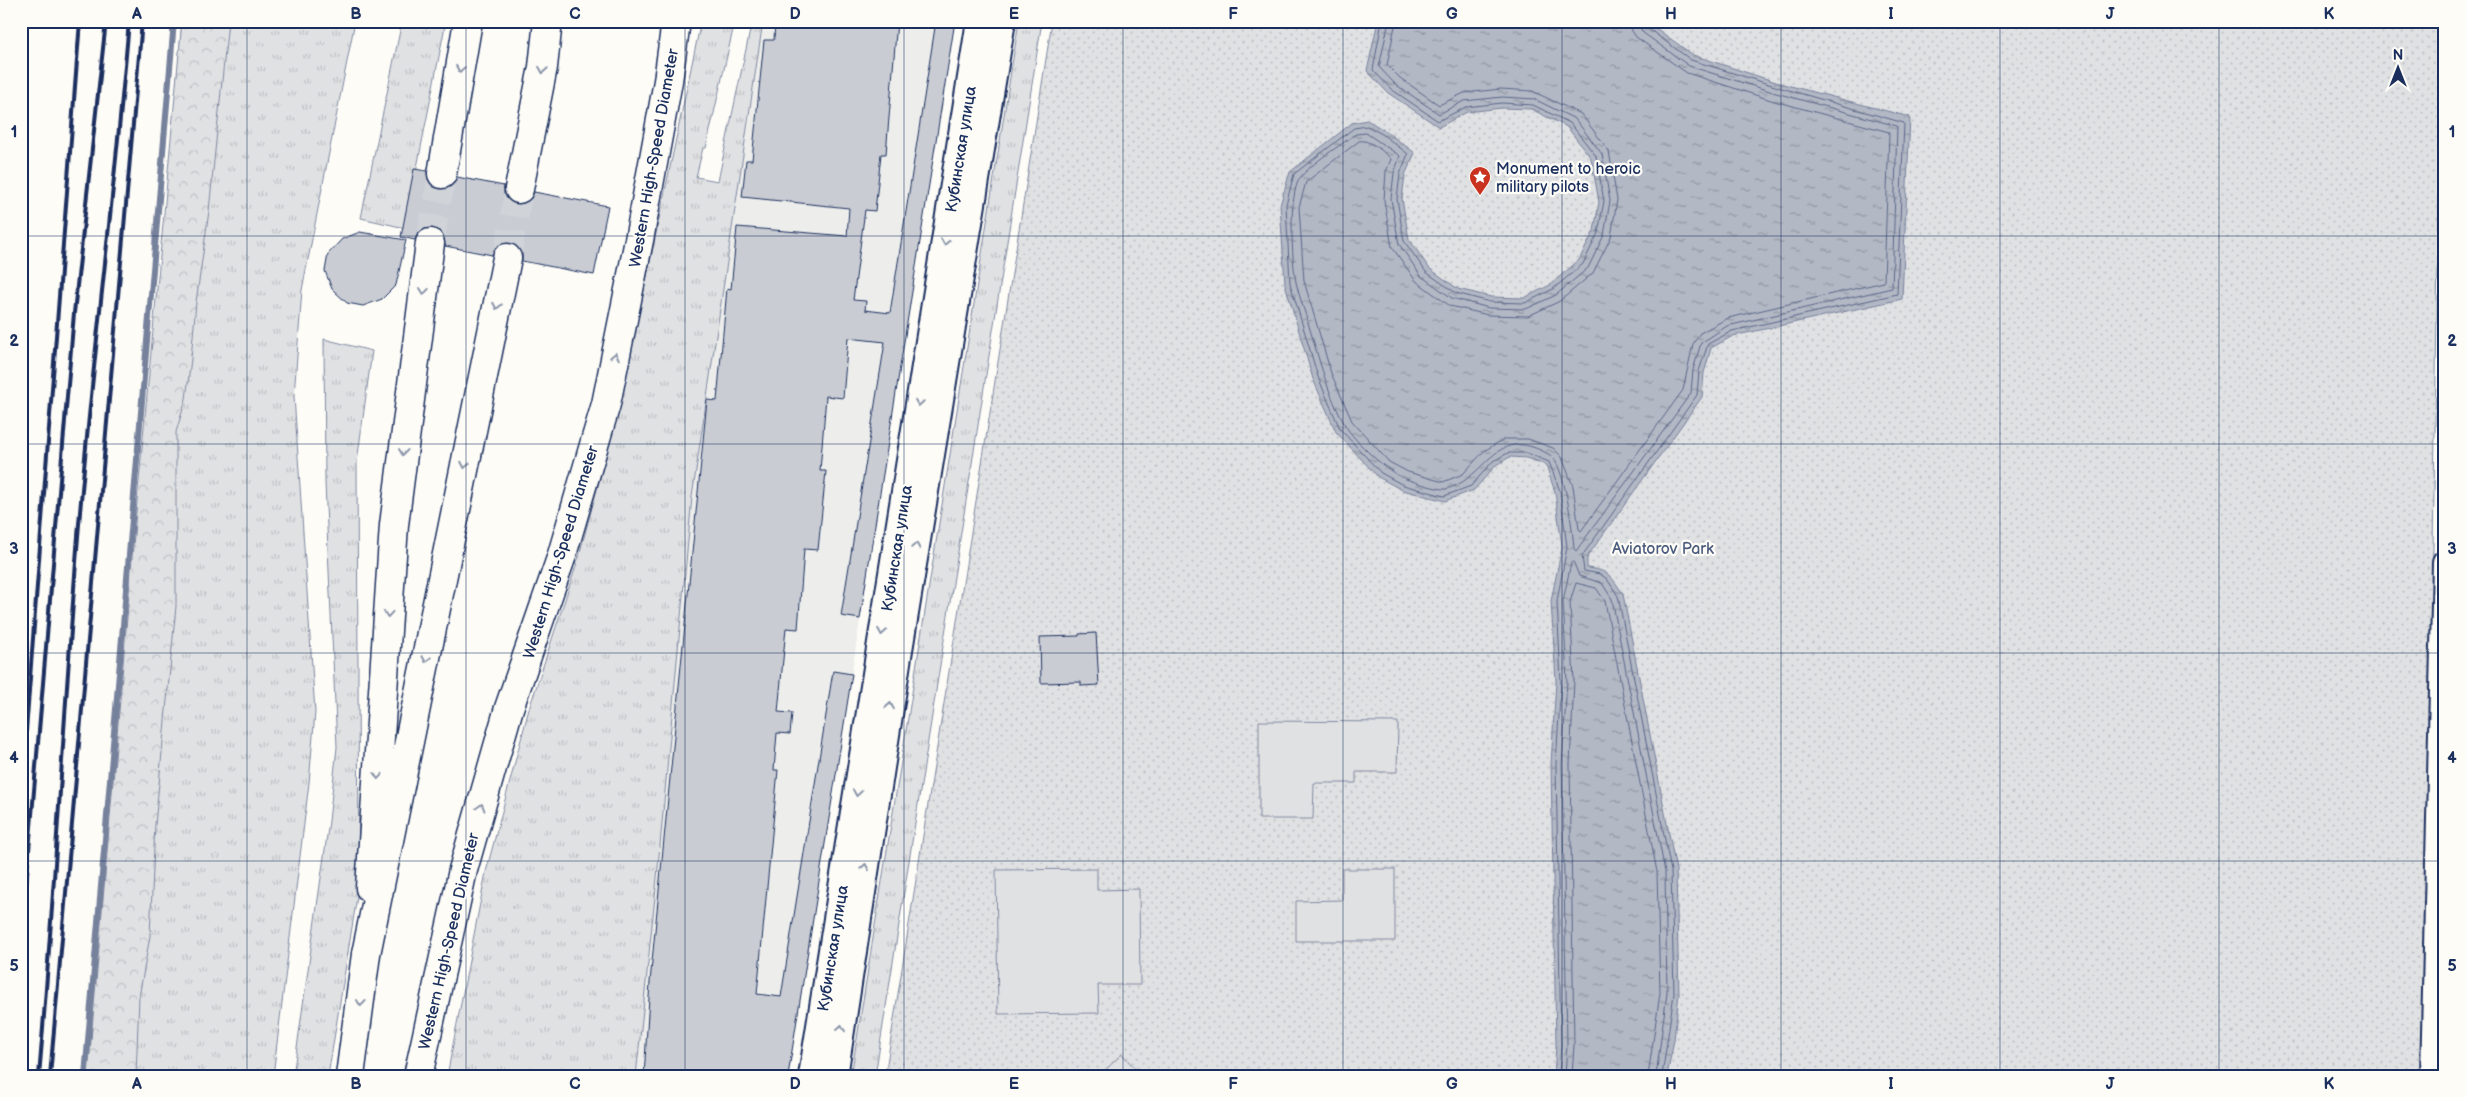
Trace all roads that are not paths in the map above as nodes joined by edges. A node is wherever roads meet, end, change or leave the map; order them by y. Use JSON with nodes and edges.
{"nodes":[{"id":1,"x":468,"y":21,"type":"edge"},
{"id":2,"x":548,"y":21,"type":"edge"},
{"id":3,"x":676,"y":21,"type":"edge"},
{"id":4,"x":683,"y":21,"type":"edge"},
{"id":5,"x":980,"y":21,"type":"edge"},
{"id":6,"x":1002,"y":21,"type":"edge"},
{"id":7,"x":668,"y":81,"type":"junction"},
{"id":8,"x":442,"y":174,"type":"tunnel mouth"},
{"id":9,"x":520,"y":189,"type":"tunnel mouth"},
{"id":10,"x":430,"y":243,"type":"tunnel mouth"},
{"id":11,"x":507,"y":258,"type":"tunnel mouth"},
{"id":12,"x":2445,"y":562,"type":"edge"},
{"id":13,"x":366,"y":954,"type":"junction"},
{"id":14,"x":350,"y":1076,"type":"edge"},
{"id":15,"x":418,"y":1076,"type":"edge"},
{"id":16,"x":812,"y":1076,"type":"edge"},
{"id":17,"x":834,"y":1076,"type":"edge"},
{"id":18,"x":2433,"y":1076,"type":"edge"}],
"edges":[{"from":1,"to":8,"type":"main road","one_way":true},
{"from":2,"to":9,"type":"main road","one_way":true},
{"from":3,"to":7,"type":"main road","name":"Western High-Speed Diameter"},
{"from":4,"to":7,"type":"main road"},
{"from":5,"to":16,"type":"main road","name":"Кубинская улица","one_way":true},
{"from":17,"to":6,"type":"main road","name":"Кубинская улица","one_way":true},
{"from":15,"to":7,"type":"main road","name":"Western High-Speed Diameter","one_way":true},
{"from":10,"to":13,"type":"main road","one_way":true},
{"from":11,"to":13,"type":"main road","one_way":true},
{"from":12,"to":18,"type":"street"},
{"from":13,"to":14,"type":"main road","one_way":true}]}
